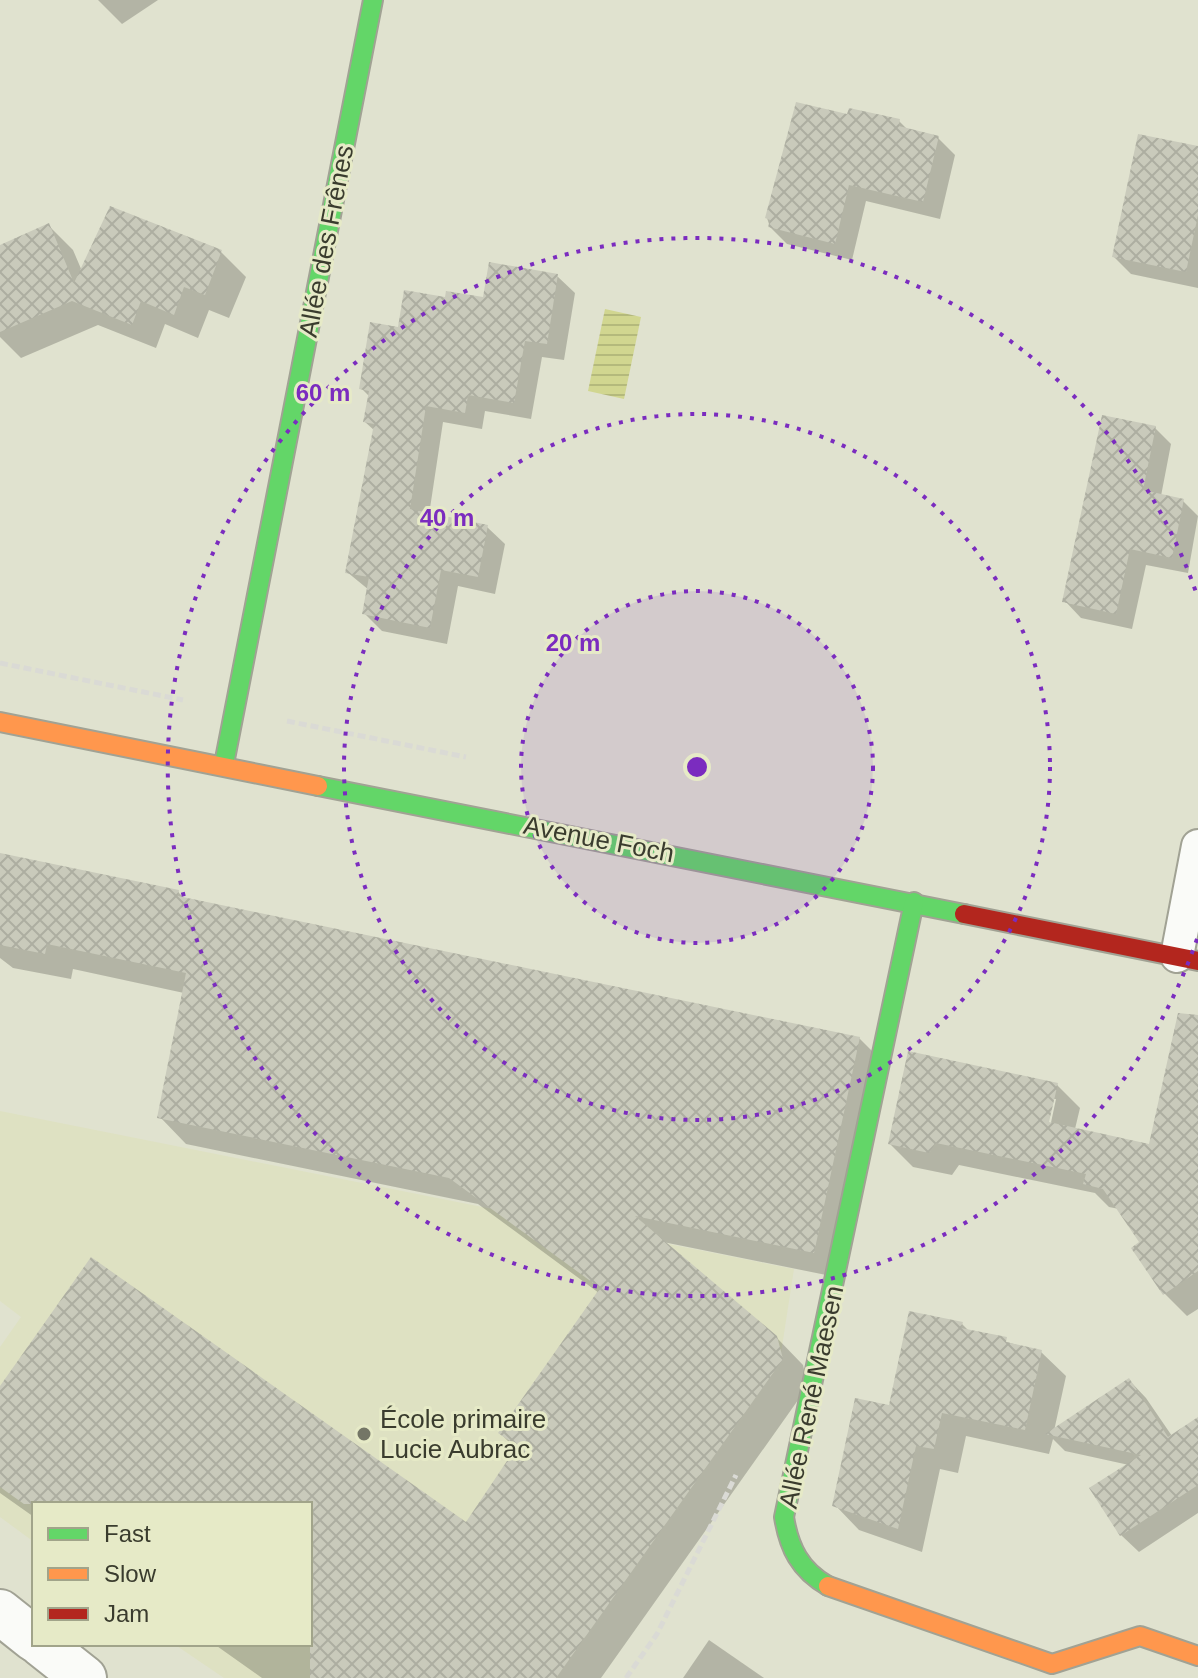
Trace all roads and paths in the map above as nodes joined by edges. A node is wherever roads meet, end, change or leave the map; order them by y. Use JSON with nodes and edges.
{"nodes":[{"id":1,"x":373,"y":0,"type":"edge"},
{"id":2,"x":0,"y":722,"type":"edge"},
{"id":3,"x":224,"y":764,"type":"junction"},
{"id":4,"x":1198,"y":846,"type":"edge"},
{"id":5,"x":914,"y":902,"type":"junction"},
{"id":6,"x":1188,"y":958,"type":"edge"},
{"id":7,"x":740,"y":1467,"type":"dead end"},
{"id":8,"x":0,"y":1612,"type":"edge"},
{"id":9,"x":32,"y":1637,"type":"edge"},
{"id":10,"x":44,"y":1646,"type":"edge"},
{"id":11,"x":1198,"y":1656,"type":"edge"},
{"id":12,"x":84,"y":1678,"type":"edge"},
{"id":13,"x":626,"y":1678,"type":"edge"}],
"edges":[{"from":1,"to":3,"type":"street","name":"Allée des Frênes"},
{"from":2,"to":3,"type":"street","name":"Avenue Foch"},
{"from":3,"to":5,"type":"street","name":"Avenue Foch"},
{"from":4,"to":6,"type":"lane"},
{"from":5,"to":6,"type":"street","name":"Avenue Foch"},
{"from":5,"to":11,"type":"street","name":"Allée René Maesen"},
{"from":7,"to":13,"type":"path"},
{"from":8,"to":9,"type":"street"},
{"from":10,"to":12,"type":"street"}]}
